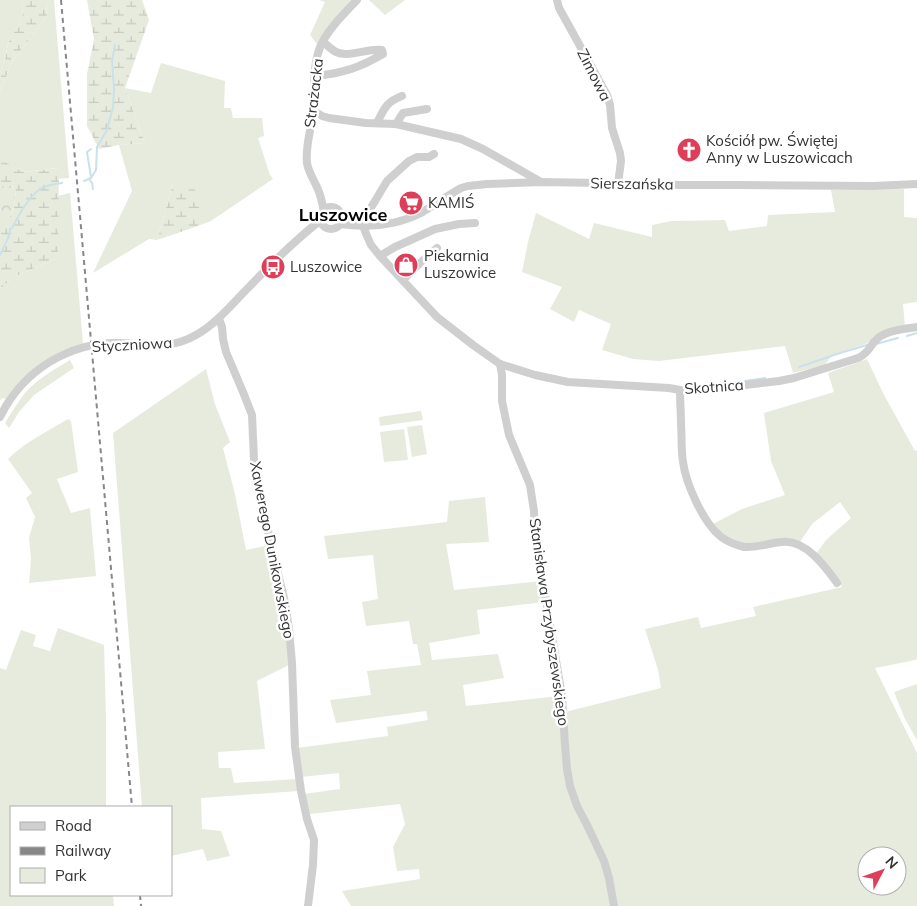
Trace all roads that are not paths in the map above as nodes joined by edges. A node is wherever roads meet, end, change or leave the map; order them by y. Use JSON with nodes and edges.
{"nodes":[{"id":1,"x":357,"y":0,"type":"edge"},
{"id":2,"x":557,"y":0,"type":"edge"},
{"id":3,"x":322,"y":42,"type":"junction"},
{"id":4,"x":315,"y":76,"type":"junction"},
{"id":5,"x":402,"y":96,"type":"dead end"},
{"id":6,"x":427,"y":109,"type":"dead end"},
{"id":7,"x":313,"y":110,"type":"junction"},
{"id":8,"x":377,"y":123,"type":"junction"},
{"id":9,"x":396,"y":124,"type":"junction"},
{"id":10,"x":434,"y":154,"type":"dead end"},
{"id":11,"x":541,"y":182,"type":"junction"},
{"id":12,"x":618,"y":184,"type":"junction"},
{"id":13,"x":917,"y":184,"type":"edge"},
{"id":14,"x":327,"y":209,"type":"junction"},
{"id":15,"x":341,"y":220,"type":"junction"},
{"id":16,"x":322,"y":222,"type":"junction"},
{"id":17,"x":475,"y":224,"type":"dead end"},
{"id":18,"x":360,"y":226,"type":"junction"},
{"id":19,"x":437,"y":248,"type":"dead end"},
{"id":20,"x":380,"y":256,"type":"junction"},
{"id":21,"x":402,"y":280,"type":"junction"},
{"id":22,"x":219,"y":318,"type":"junction"},
{"id":23,"x":917,"y":327,"type":"edge"},
{"id":24,"x":500,"y":364,"type":"junction"},
{"id":25,"x":680,"y":390,"type":"junction"},
{"id":26,"x":0,"y":417,"type":"edge"},
{"id":27,"x":837,"y":583,"type":"dead end"},
{"id":28,"x":308,"y":906,"type":"edge"},
{"id":29,"x":614,"y":906,"type":"edge"}],
"edges":[{"from":1,"to":3,"type":"street","name":"Strażacka"},
{"from":2,"to":12,"type":"street","name":"Zimowa"},
{"from":3,"to":4,"type":"street","name":"Strażacka"},
{"from":3,"to":4,"type":"street"},
{"from":4,"to":7,"type":"street","name":"Strażacka"},
{"from":5,"to":8,"type":"street"},
{"from":6,"to":9,"type":"street"},
{"from":7,"to":8,"type":"street"},
{"from":7,"to":14,"type":"street","name":"Strażacka"},
{"from":8,"to":9,"type":"street"},
{"from":9,"to":11,"type":"street"},
{"from":10,"to":18,"type":"street"},
{"from":11,"to":12,"type":"street","name":"Sierszańska"},
{"from":11,"to":18,"type":"street","name":"Sierszańska"},
{"from":12,"to":13,"type":"street","name":"Sierszańska"},
{"from":14,"to":15,"type":"street"},
{"from":14,"to":16,"type":"street"},
{"from":15,"to":16,"type":"street"},
{"from":15,"to":18,"type":"street"},
{"from":16,"to":22,"type":"street","name":"Styczniowa"},
{"from":17,"to":20,"type":"street"},
{"from":18,"to":20,"type":"street","name":"Skotnica"},
{"from":19,"to":21,"type":"street"},
{"from":20,"to":21,"type":"street","name":"Skotnica"},
{"from":21,"to":24,"type":"street","name":"Skotnica"},
{"from":22,"to":26,"type":"street","name":"Styczniowa"},
{"from":22,"to":28,"type":"street","name":"Xawerego Dunikowskiego"},
{"from":23,"to":25,"type":"street","name":"Skotnica"},
{"from":24,"to":25,"type":"street","name":"Skotnica"},
{"from":24,"to":29,"type":"street","name":"Stanisława Przybyszewskiego"},
{"from":25,"to":27,"type":"street"}]}
